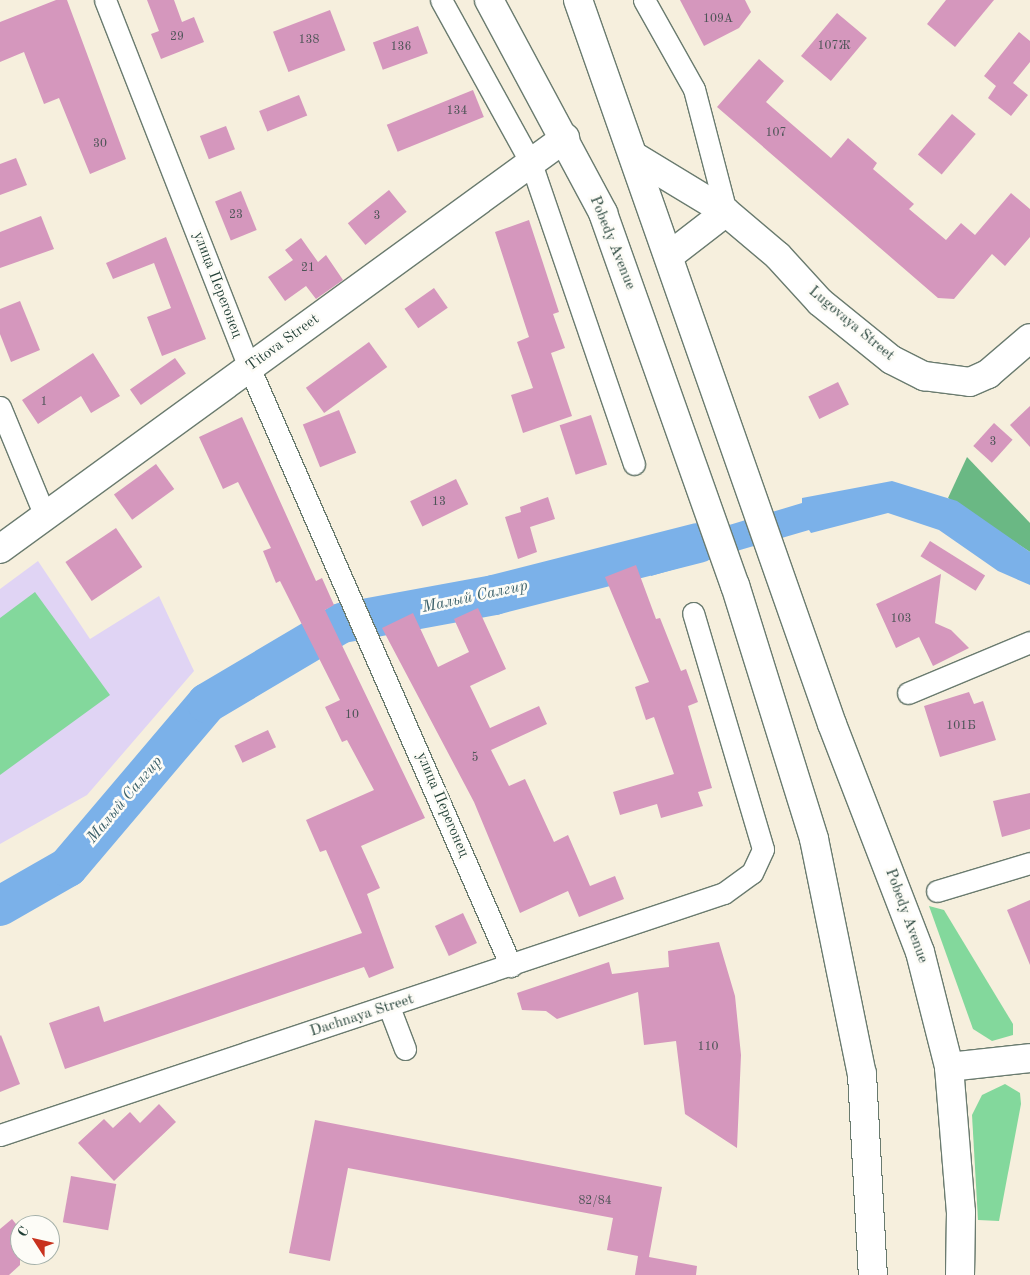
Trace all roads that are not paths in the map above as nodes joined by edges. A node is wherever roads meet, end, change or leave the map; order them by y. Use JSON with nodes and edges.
{"nodes":[{"id":1,"x":105,"y":0,"type":"edge"},
{"id":2,"x":441,"y":0,"type":"edge"},
{"id":3,"x":489,"y":0,"type":"edge"},
{"id":4,"x":578,"y":0,"type":"edge"},
{"id":5,"x":644,"y":0,"type":"edge"},
{"id":6,"x":565,"y":138,"type":"junction"},
{"id":7,"x":637,"y":158,"type":"junction"},
{"id":8,"x":531,"y":163,"type":"junction"},
{"id":9,"x":726,"y":212,"type":"junction"},
{"id":10,"x":669,"y":256,"type":"junction"},
{"id":11,"x":1030,"y":338,"type":"edge"},
{"id":12,"x":249,"y":367,"type":"junction"},
{"id":13,"x":0,"y":408,"type":"edge"},
{"id":14,"x":634,"y":464,"type":"dead end"},
{"id":15,"x":44,"y":516,"type":"junction"},
{"id":16,"x":0,"y":548,"type":"edge"},
{"id":17,"x":693,"y":613,"type":"dead end"},
{"id":18,"x":1030,"y":642,"type":"edge"},
{"id":19,"x":908,"y":693,"type":"dead end"},
{"id":20,"x":1030,"y":863,"type":"edge"},
{"id":21,"x":937,"y":891,"type":"dead end"},
{"id":22,"x":511,"y":966,"type":"junction"},
{"id":23,"x":389,"y":1007,"type":"junction"},
{"id":24,"x":405,"y":1049,"type":"dead end"},
{"id":25,"x":1030,"y":1058,"type":"edge"},
{"id":26,"x":949,"y":1067,"type":"junction"},
{"id":27,"x":0,"y":1135,"type":"edge"},
{"id":28,"x":874,"y":1275,"type":"edge"},
{"id":29,"x":960,"y":1275,"type":"edge"}],
"edges":[{"from":1,"to":12,"type":"street","name":"улица Перегонец"},
{"from":2,"to":8,"type":"street"},
{"from":3,"to":6,"type":"main road","name":"Pobedy Avenue"},
{"from":4,"to":7,"type":"main road"},
{"from":5,"to":9,"type":"street"},
{"from":6,"to":8,"type":"main road","name":"Titova Street"},
{"from":6,"to":28,"type":"main road","name":"Pobedy Avenue"},
{"from":7,"to":9,"type":"main road","name":"Lugovaya Street"},
{"from":7,"to":10,"type":"main road"},
{"from":8,"to":12,"type":"main road","name":"Titova Street"},
{"from":8,"to":14,"type":"street"},
{"from":9,"to":10,"type":"main road"},
{"from":9,"to":11,"type":"main road","name":"Lugovaya Street"},
{"from":10,"to":26,"type":"main road","name":"Pobedy Avenue"},
{"from":12,"to":15,"type":"main road","name":"Titova Street"},
{"from":12,"to":22,"type":"street","name":"улица Перегонец"},
{"from":13,"to":15,"type":"street"},
{"from":15,"to":16,"type":"main road","name":"Titova Street"},
{"from":17,"to":22,"type":"street","name":"Dachnaya Street"},
{"from":18,"to":19,"type":"street"},
{"from":20,"to":21,"type":"street"},
{"from":22,"to":23,"type":"street","name":"Dachnaya Street"},
{"from":23,"to":24,"type":"street"},
{"from":23,"to":27,"type":"street","name":"Dachnaya Street"},
{"from":25,"to":26,"type":"main road"},
{"from":26,"to":29,"type":"main road","name":"Pobedy Avenue"}]}
